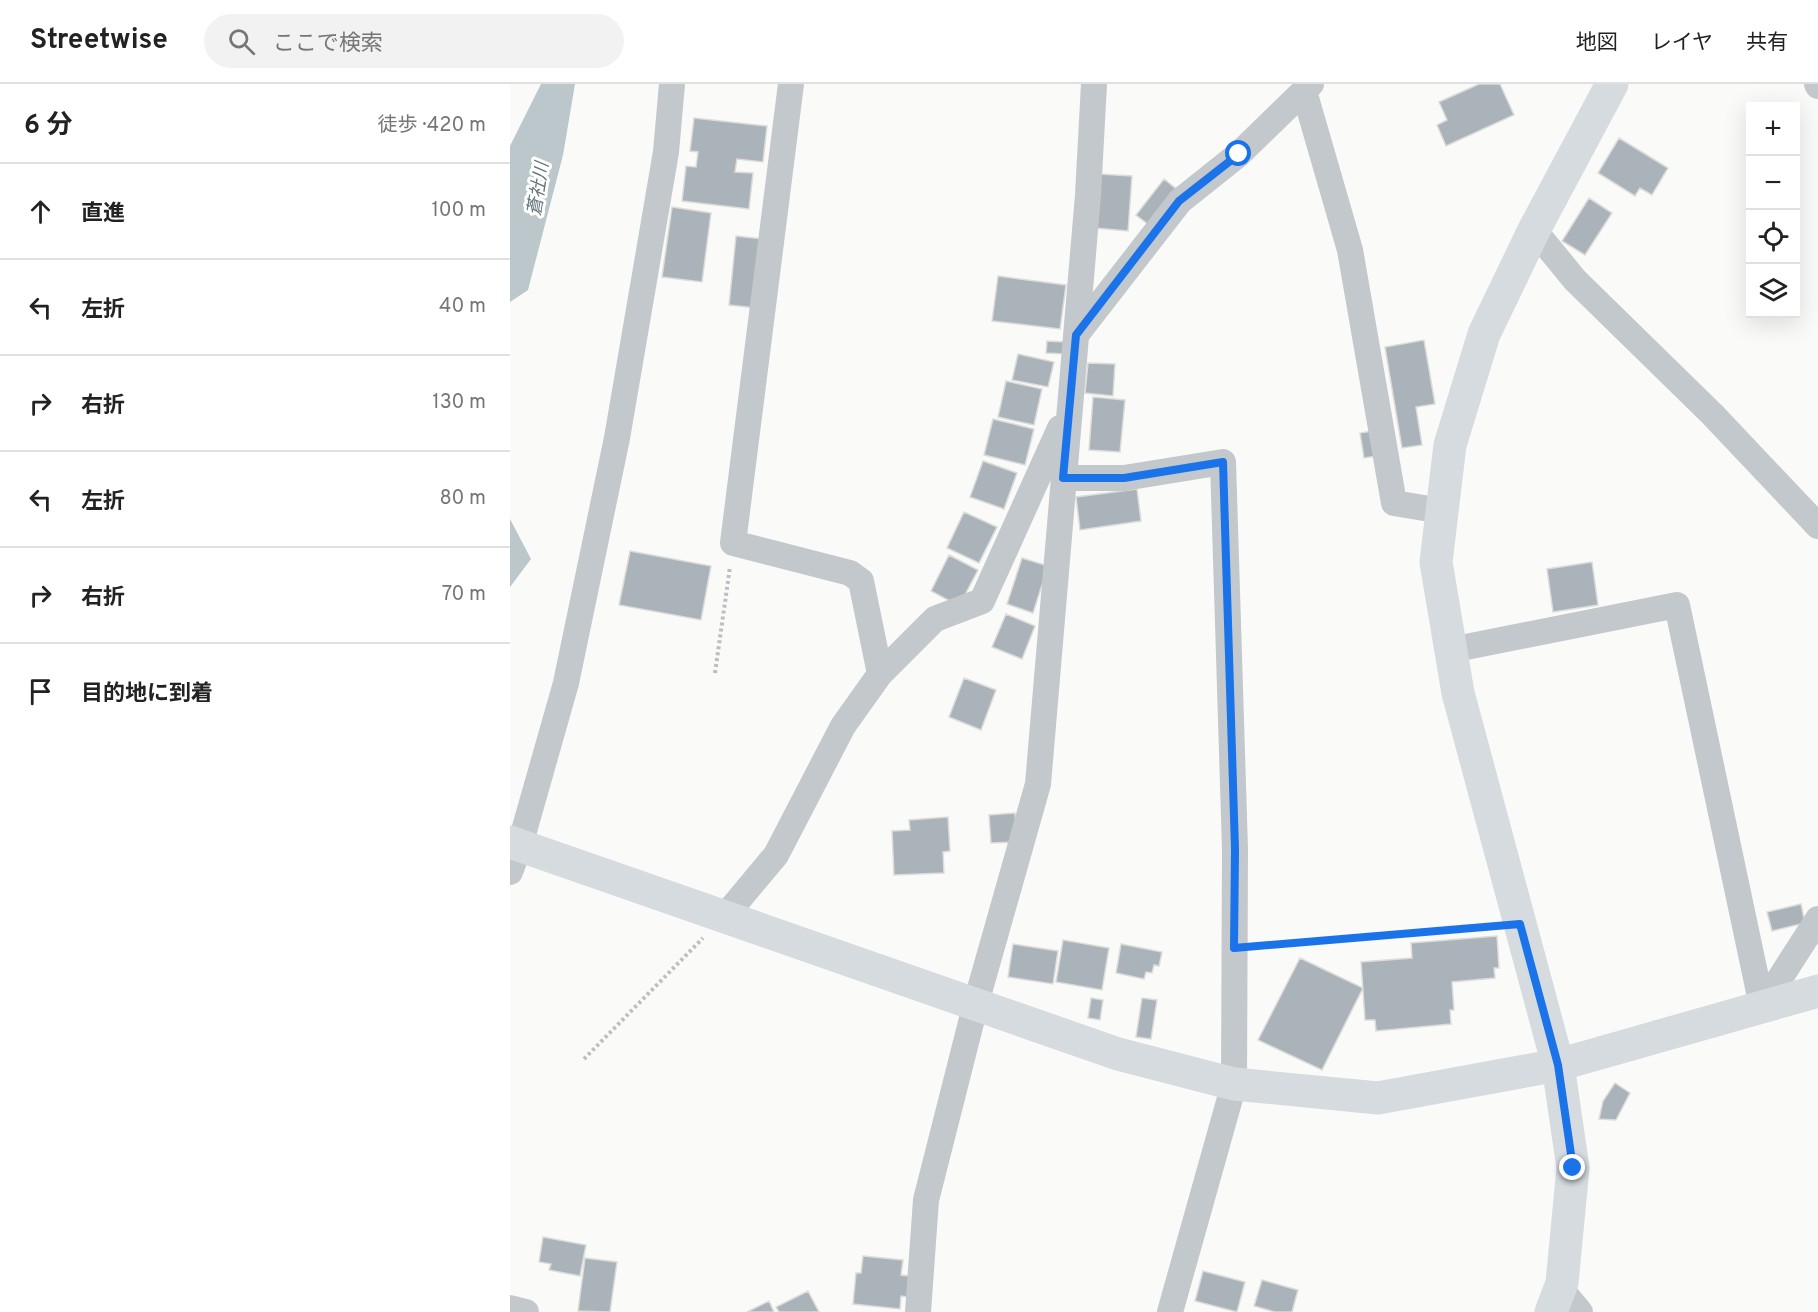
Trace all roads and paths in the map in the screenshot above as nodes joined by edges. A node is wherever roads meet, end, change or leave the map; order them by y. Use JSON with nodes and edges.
{"nodes":[{"id":1,"x":672,"y":84,"type":"edge"},
{"id":2,"x":791,"y":84,"type":"edge"},
{"id":3,"x":1094,"y":84,"type":"edge"},
{"id":4,"x":1612,"y":84,"type":"edge"},
{"id":5,"x":1307,"y":87,"type":"edge"},
{"id":6,"x":1534,"y":230,"type":"junction"},
{"id":7,"x":1076,"y":335,"type":"junction"},
{"id":8,"x":1069,"y":410,"type":"junction"},
{"id":9,"x":1063,"y":478,"type":"junction"},
{"id":10,"x":1442,"y":511,"type":"junction"},
{"id":11,"x":1818,"y":526,"type":"edge"},
{"id":12,"x":733,"y":543,"type":"junction"},
{"id":13,"x":1450,"y":650,"type":"junction"},
{"id":14,"x":715,"y":673,"type":"dead end"},
{"id":15,"x":880,"y":674,"type":"junction"},
{"id":16,"x":513,"y":853,"type":"edge"},
{"id":17,"x":726,"y":916,"type":"junction"},
{"id":18,"x":1818,"y":919,"type":"edge"},
{"id":19,"x":1520,"y":924,"type":"junction"},
{"id":20,"x":1234,"y":948,"type":"junction"},
{"id":21,"x":1818,"y":991,"type":"edge"},
{"id":22,"x":976,"y":1004,"type":"junction"},
{"id":23,"x":1762,"y":1006,"type":"junction"},
{"id":24,"x":584,"y":1059,"type":"dead end"},
{"id":25,"x":1558,"y":1065,"type":"junction"},
{"id":26,"x":1234,"y":1084,"type":"junction"},
{"id":27,"x":1563,"y":1304,"type":"edge"},
{"id":28,"x":510,"y":1308,"type":"edge"},
{"id":29,"x":912,"y":1310,"type":"edge"},
{"id":30,"x":526,"y":1312,"type":"edge"},
{"id":31,"x":1170,"y":1312,"type":"edge"}],
"edges":[{"from":1,"to":16,"type":"street"},
{"from":2,"to":12,"type":"street"},
{"from":3,"to":7,"type":"street"},
{"from":4,"to":6,"type":"street"},
{"from":5,"to":7,"type":"street"},
{"from":5,"to":10,"type":"street"},
{"from":6,"to":10,"type":"street"},
{"from":6,"to":11,"type":"street"},
{"from":7,"to":8,"type":"street"},
{"from":8,"to":9,"type":"street"},
{"from":8,"to":15,"type":"street"},
{"from":9,"to":20,"type":"street"},
{"from":9,"to":22,"type":"street"},
{"from":10,"to":13,"type":"street"},
{"from":12,"to":14,"type":"path"},
{"from":12,"to":15,"type":"street"},
{"from":13,"to":19,"type":"street"},
{"from":13,"to":23,"type":"street"},
{"from":15,"to":17,"type":"street"},
{"from":16,"to":17,"type":"street"},
{"from":17,"to":22,"type":"street"},
{"from":17,"to":24,"type":"path"},
{"from":18,"to":23,"type":"street"},
{"from":19,"to":20,"type":"path"},
{"from":19,"to":25,"type":"street"},
{"from":20,"to":26,"type":"street"},
{"from":21,"to":23,"type":"street"},
{"from":22,"to":26,"type":"street"},
{"from":22,"to":29,"type":"street"},
{"from":23,"to":25,"type":"street"},
{"from":25,"to":26,"type":"street"},
{"from":25,"to":27,"type":"street"},
{"from":26,"to":31,"type":"street"},
{"from":28,"to":30,"type":"street"}]}
